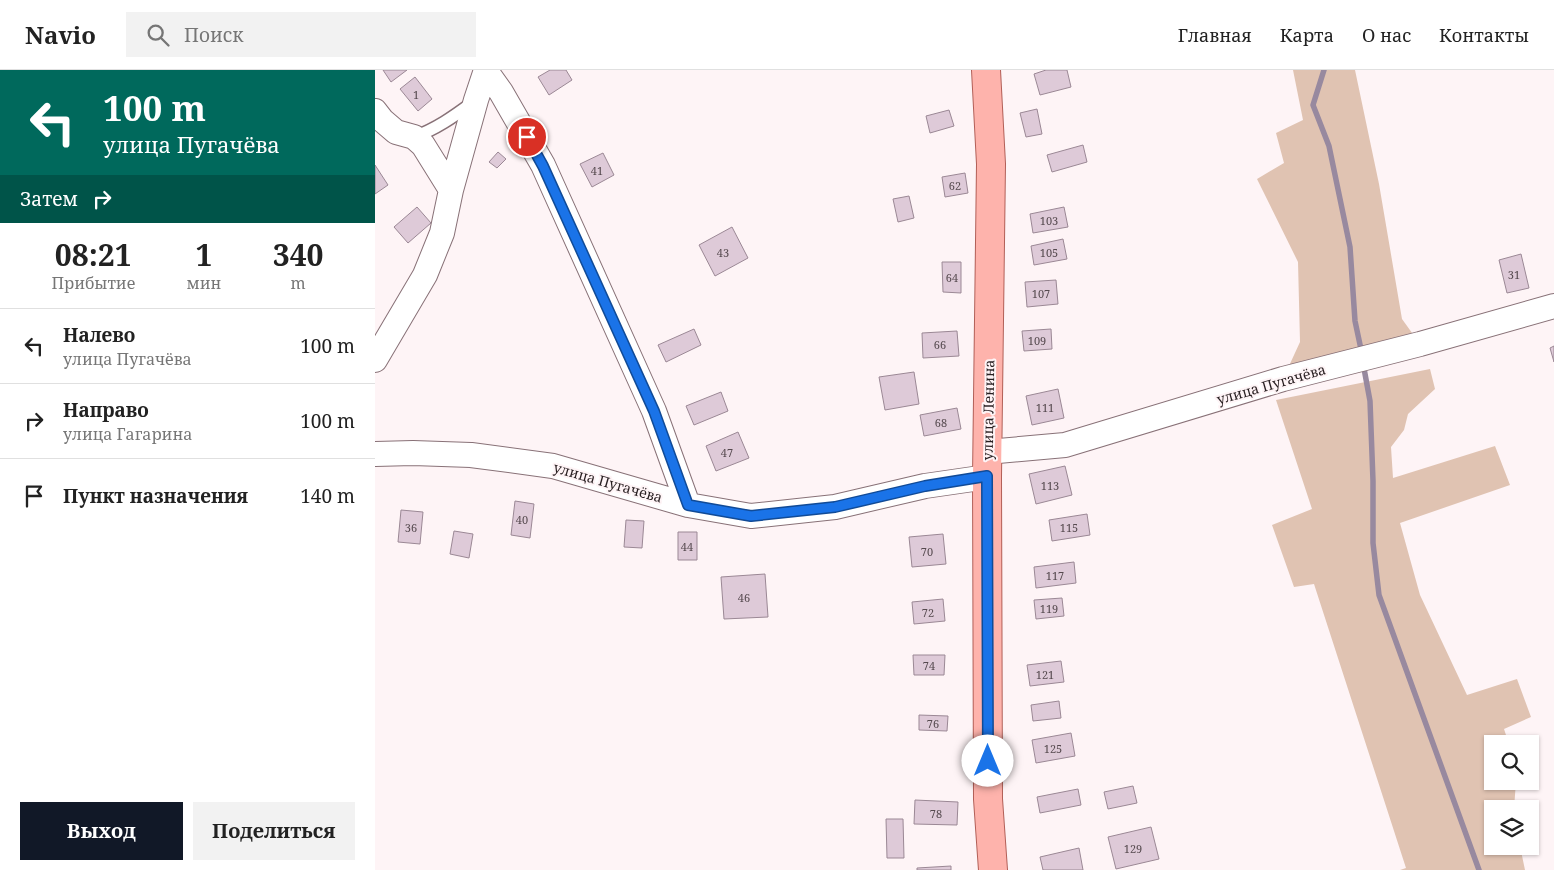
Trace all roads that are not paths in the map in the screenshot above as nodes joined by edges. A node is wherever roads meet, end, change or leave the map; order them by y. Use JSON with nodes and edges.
{"nodes":[{"id":1,"x":987,"y":70,"type":"edge"},
{"id":2,"x":486,"y":71,"type":"edge"},
{"id":3,"x":476,"y":100,"type":"junction"},
{"id":4,"x":375,"y":111,"type":"edge"},
{"id":5,"x":414,"y":137,"type":"junction"},
{"id":6,"x":451,"y":190,"type":"junction"},
{"id":7,"x":1554,"y":306,"type":"edge"},
{"id":8,"x":375,"y":360,"type":"edge"},
{"id":9,"x":375,"y":454,"type":"edge"},
{"id":10,"x":987,"y":464,"type":"junction"},
{"id":11,"x":688,"y":505,"type":"junction"},
{"id":12,"x":993,"y":870,"type":"edge"}],
"edges":[{"from":1,"to":10,"type":"main road","name":"улица Ленина"},
{"from":2,"to":3,"type":"street"},
{"from":2,"to":11,"type":"street"},
{"from":3,"to":5,"type":"lane"},
{"from":3,"to":6,"type":"street"},
{"from":4,"to":5,"type":"street"},
{"from":5,"to":6,"type":"street"},
{"from":6,"to":8,"type":"street"},
{"from":7,"to":10,"type":"street","name":"улица Пугачёва"},
{"from":9,"to":11,"type":"street","name":"улица Пугачёва"},
{"from":10,"to":11,"type":"street","name":"улица Пугачёва"},
{"from":10,"to":12,"type":"main road","name":"улица Ленина"}]}
